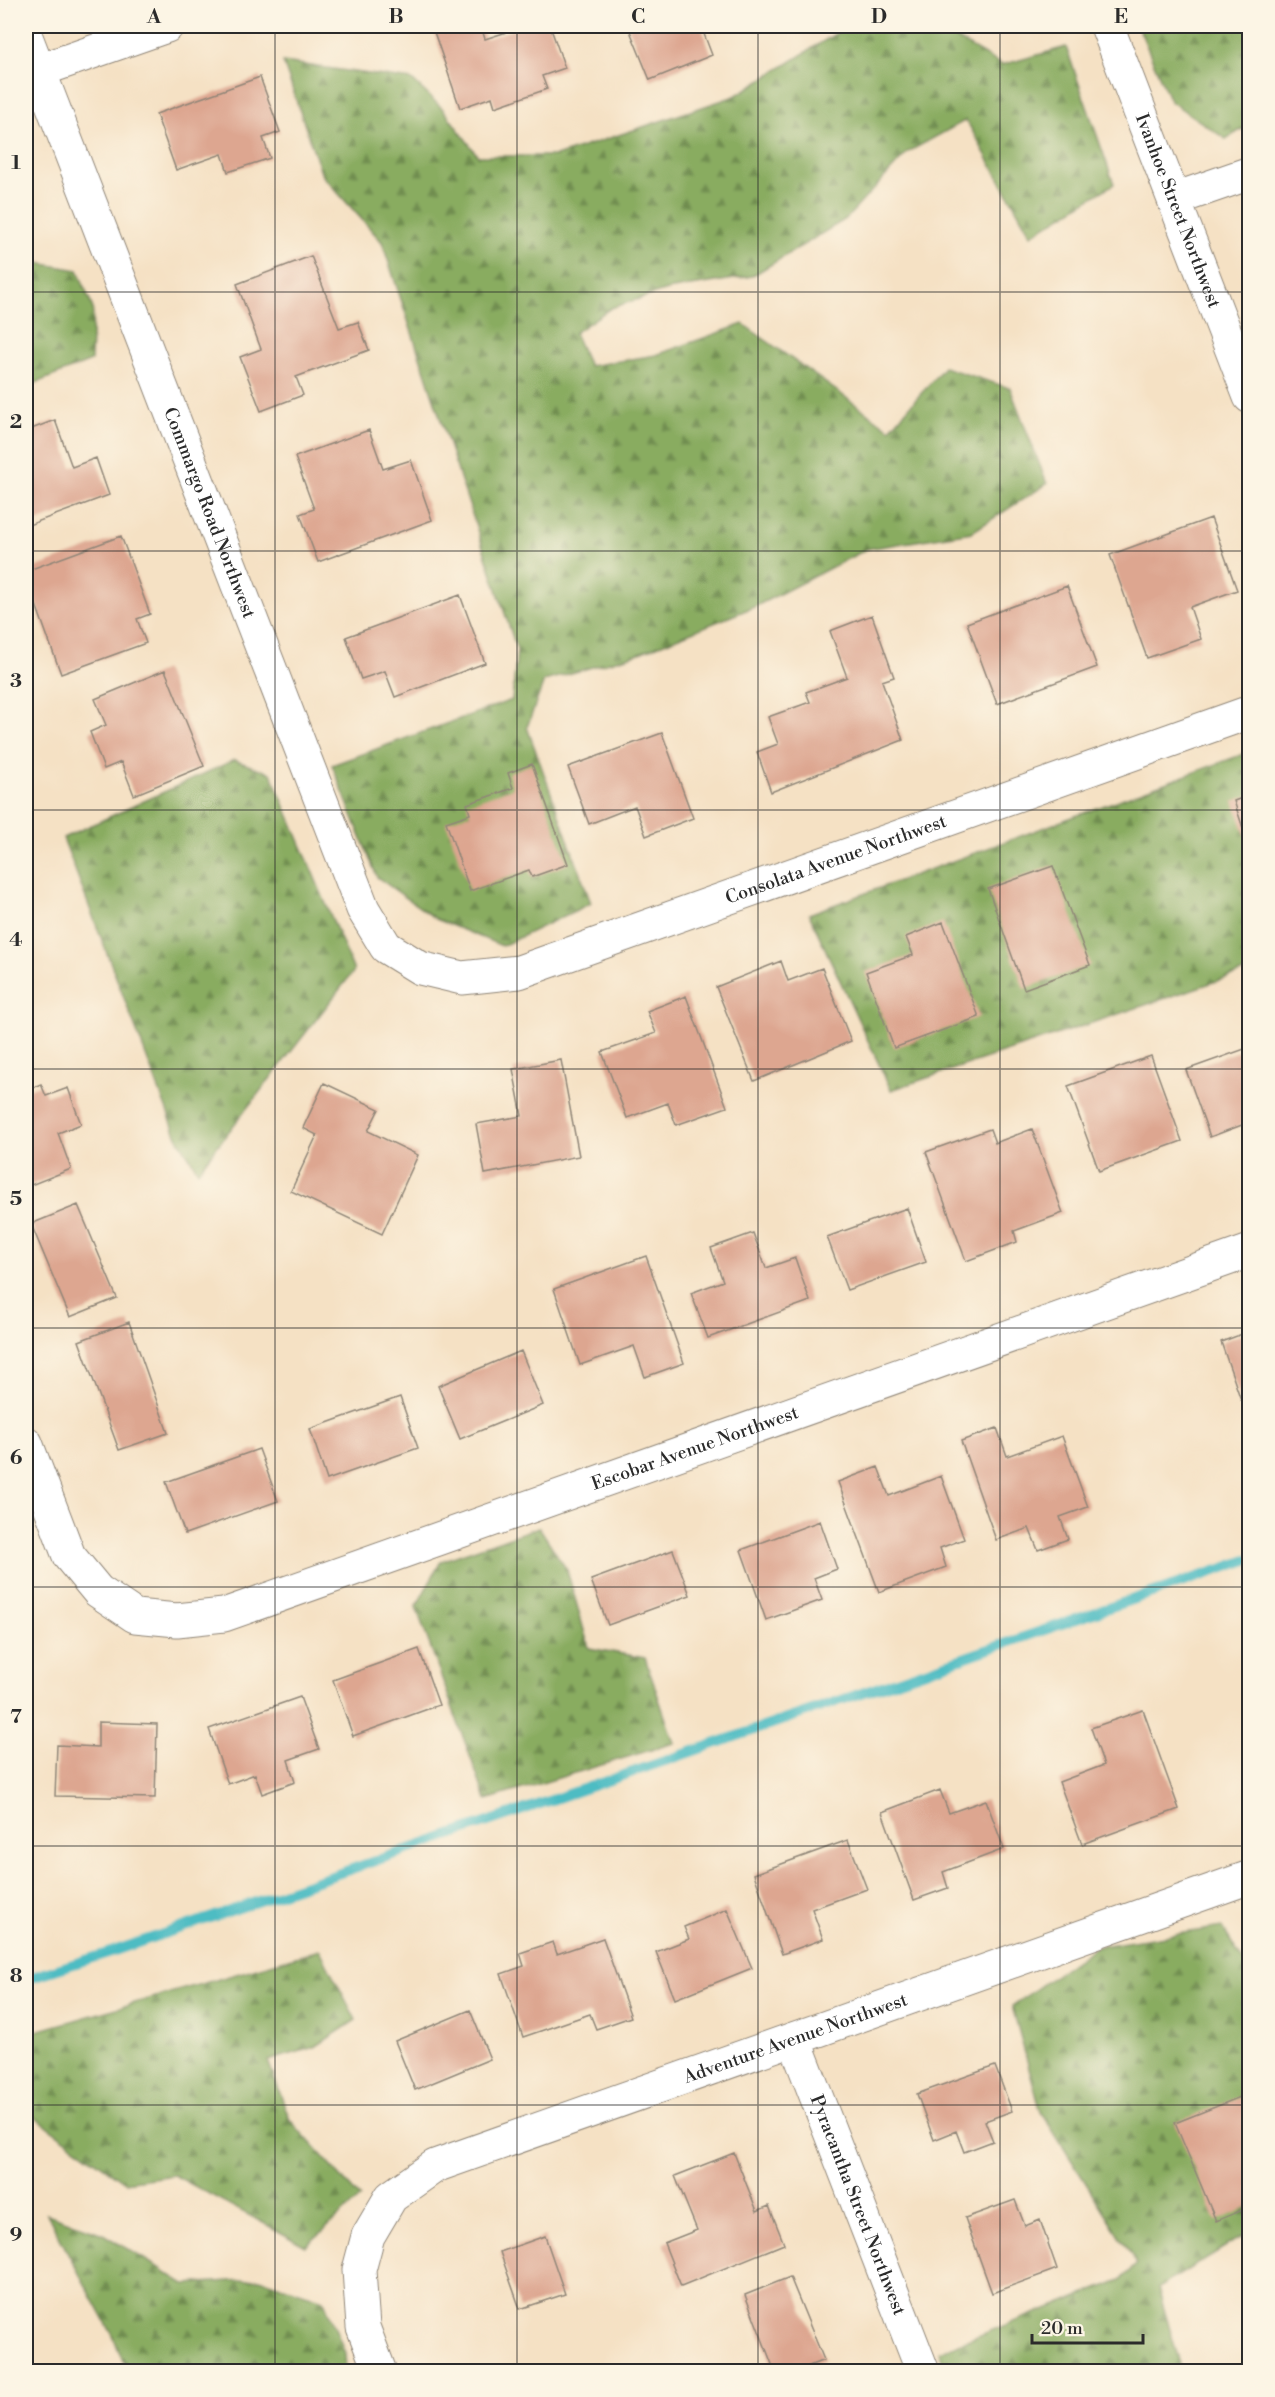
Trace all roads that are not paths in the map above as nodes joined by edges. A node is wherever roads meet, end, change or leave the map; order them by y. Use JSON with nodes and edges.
{"nodes":[{"id":1,"x":167,"y":26,"type":"edge"},
{"id":2,"x":1107,"y":26,"type":"edge"},
{"id":3,"x":26,"y":37,"type":"edge"},
{"id":4,"x":38,"y":71,"type":"junction"},
{"id":5,"x":1250,"y":173,"type":"edge"},
{"id":6,"x":1175,"y":199,"type":"junction"},
{"id":7,"x":1250,"y":397,"type":"edge"},
{"id":8,"x":1250,"y":712,"type":"edge"},
{"id":9,"x":420,"y":968,"type":"joint"},
{"id":10,"x":1250,"y":1251,"type":"edge"},
{"id":11,"x":26,"y":1443,"type":"edge"},
{"id":12,"x":1250,"y":1877,"type":"edge"},
{"id":13,"x":794,"y":2039,"type":"junction"},
{"id":14,"x":381,"y":2372,"type":"edge"},
{"id":15,"x":923,"y":2372,"type":"edge"}],
"edges":[{"from":1,"to":4,"type":"street"},
{"from":2,"to":6,"type":"street","name":"Ivanhoe Street Northwest"},
{"from":3,"to":4,"type":"street","name":"Commargo Road Northwest"},
{"from":4,"to":9,"type":"street","name":"Commargo Road Northwest"},
{"from":5,"to":6,"type":"street"},
{"from":6,"to":7,"type":"street","name":"Ivanhoe Street Northwest"},
{"from":8,"to":9,"type":"street","name":"Consolata Avenue Northwest"},
{"from":10,"to":11,"type":"street","name":"Escobar Avenue Northwest"},
{"from":12,"to":13,"type":"street","name":"Adventure Avenue Northwest"},
{"from":13,"to":14,"type":"street","name":"Adventure Avenue Northwest"},
{"from":13,"to":15,"type":"street","name":"Pyracantha Street Northwest"}]}
